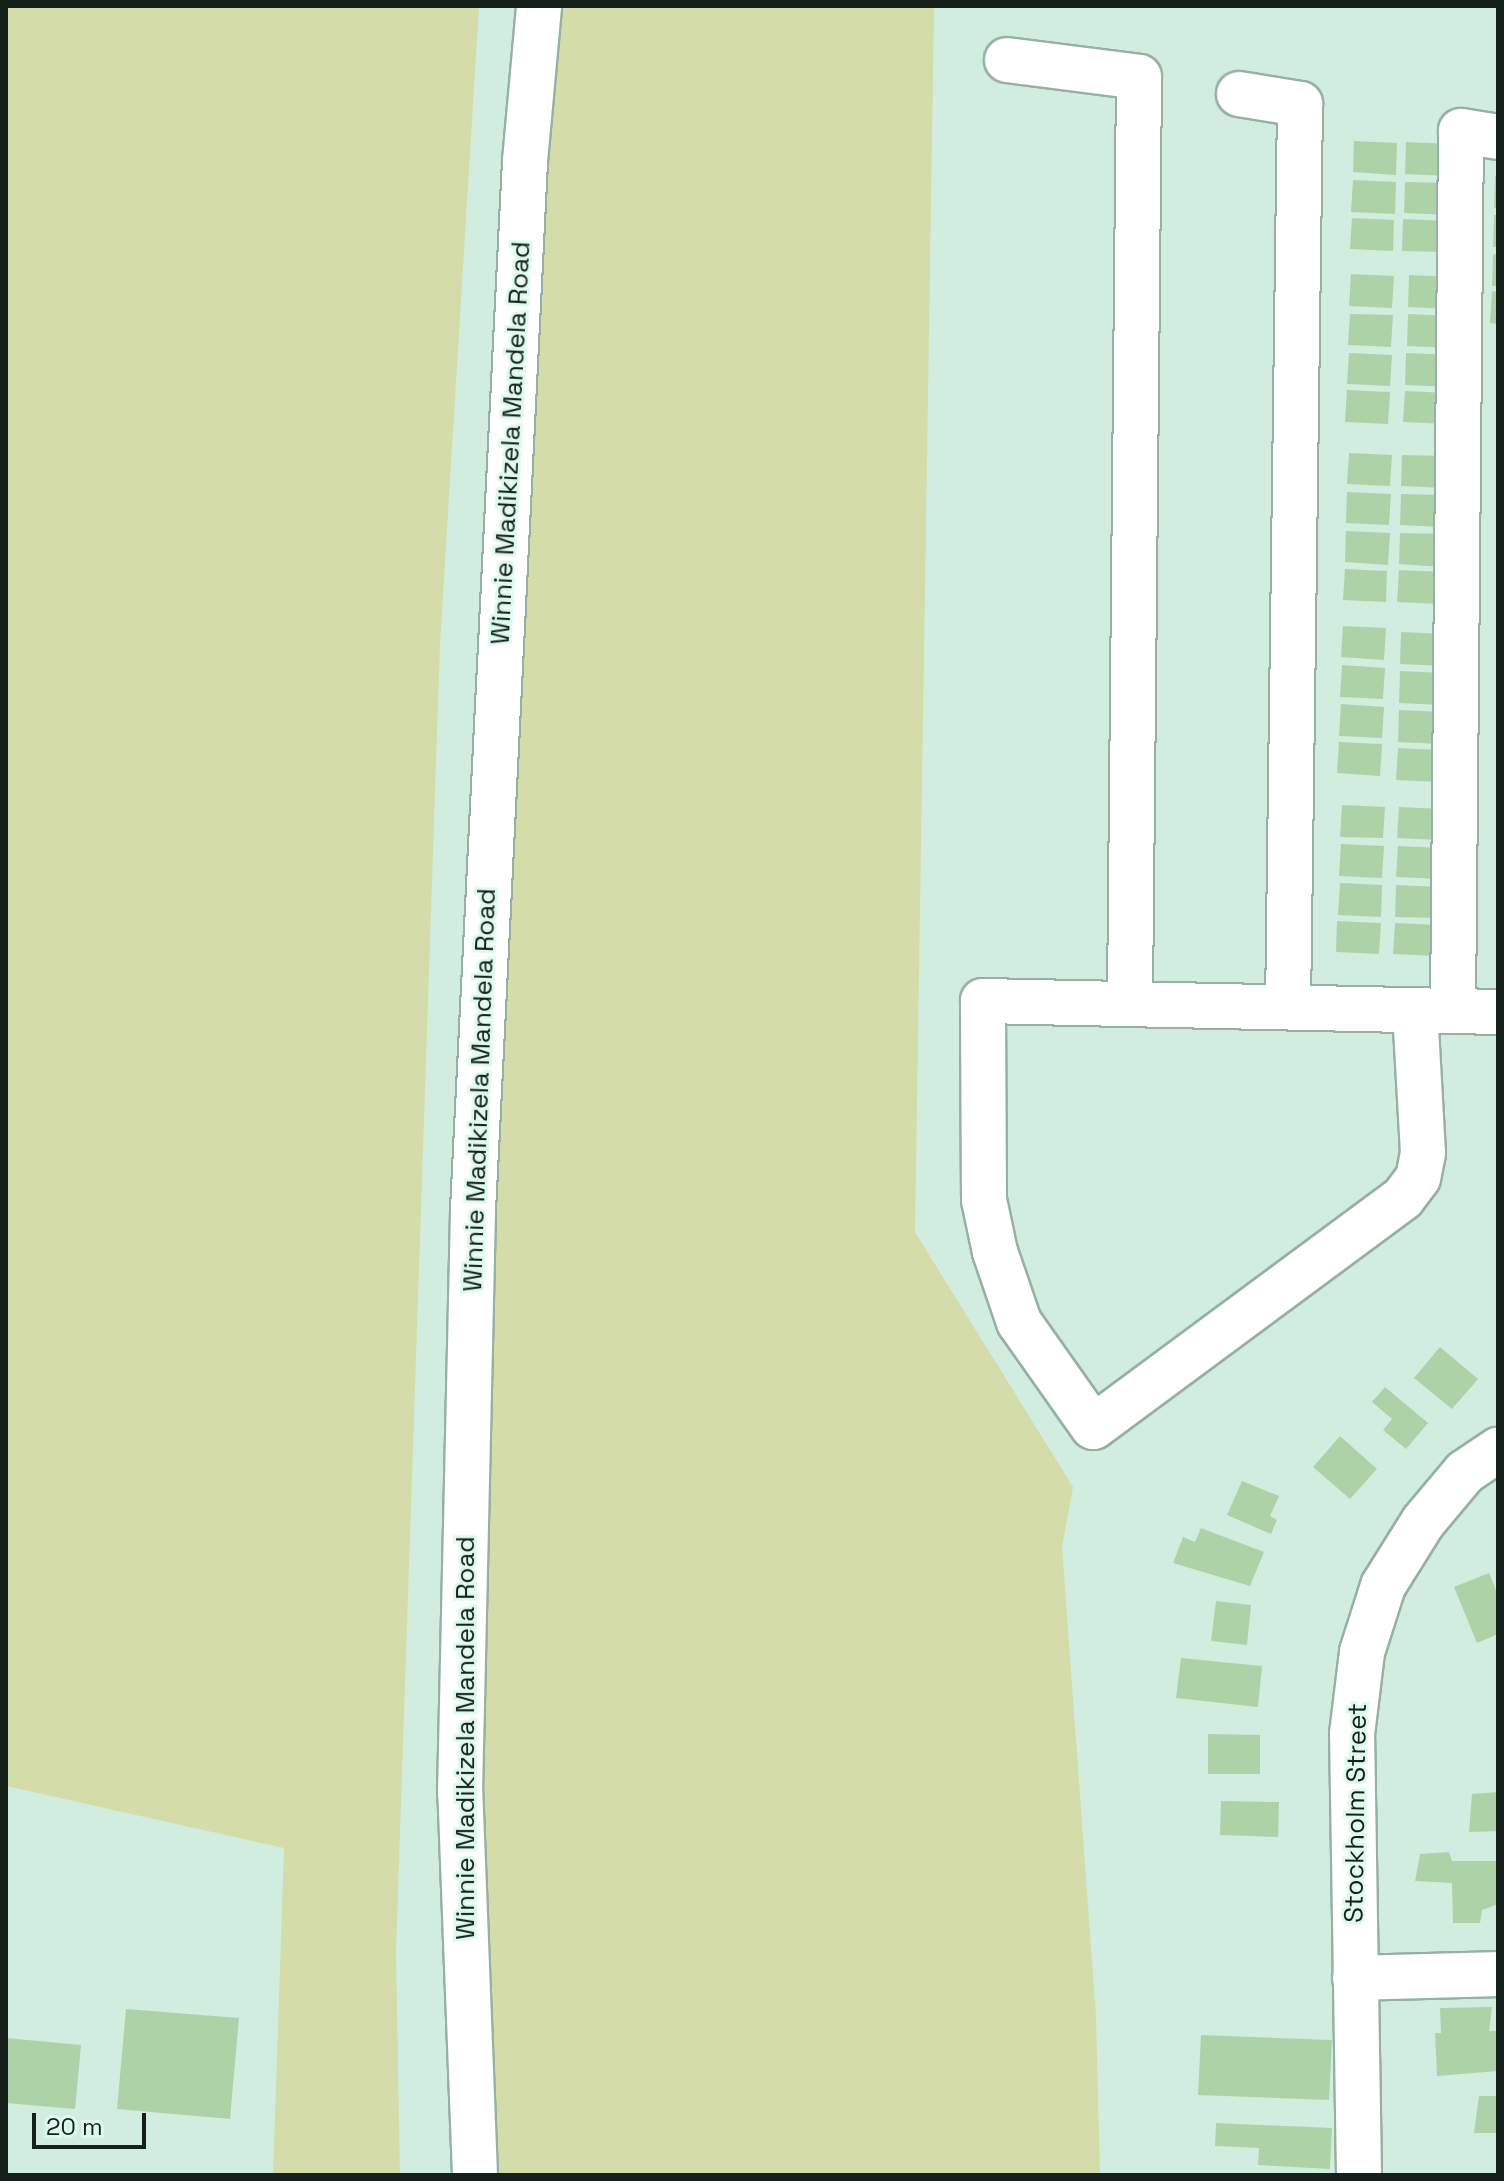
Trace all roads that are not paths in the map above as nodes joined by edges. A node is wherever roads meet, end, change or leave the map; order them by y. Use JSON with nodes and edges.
{"nodes":[{"id":1,"x":539,"y":6,"type":"edge"},
{"id":2,"x":1007,"y":60,"type":"dead end"},
{"id":3,"x":1239,"y":94,"type":"dead end"},
{"id":4,"x":1498,"y":137,"type":"edge"},
{"id":5,"x":1130,"y":1004,"type":"junction"},
{"id":6,"x":1288,"y":1007,"type":"junction"},
{"id":7,"x":1434,"y":1010,"type":"junction"},
{"id":8,"x":1498,"y":1012,"type":"edge"},
{"id":9,"x":1498,"y":1450,"type":"edge"},
{"id":10,"x":1498,"y":1974,"type":"edge"},
{"id":11,"x":1355,"y":1978,"type":"junction"},
{"id":12,"x":475,"y":2175,"type":"edge"},
{"id":13,"x":1359,"y":2175,"type":"edge"}],
"edges":[{"from":1,"to":12,"type":"street","name":"Winnie Madikizela Mandela Road"},
{"from":2,"to":5,"type":"street"},
{"from":3,"to":6,"type":"street"},
{"from":4,"to":7,"type":"street"},
{"from":5,"to":6,"type":"street"},
{"from":5,"to":7,"type":"street"},
{"from":6,"to":7,"type":"street"},
{"from":7,"to":8,"type":"street"},
{"from":9,"to":11,"type":"street","name":"Stockholm Street"},
{"from":10,"to":11,"type":"street"},
{"from":11,"to":13,"type":"street","name":"Stockholm Street"}]}
